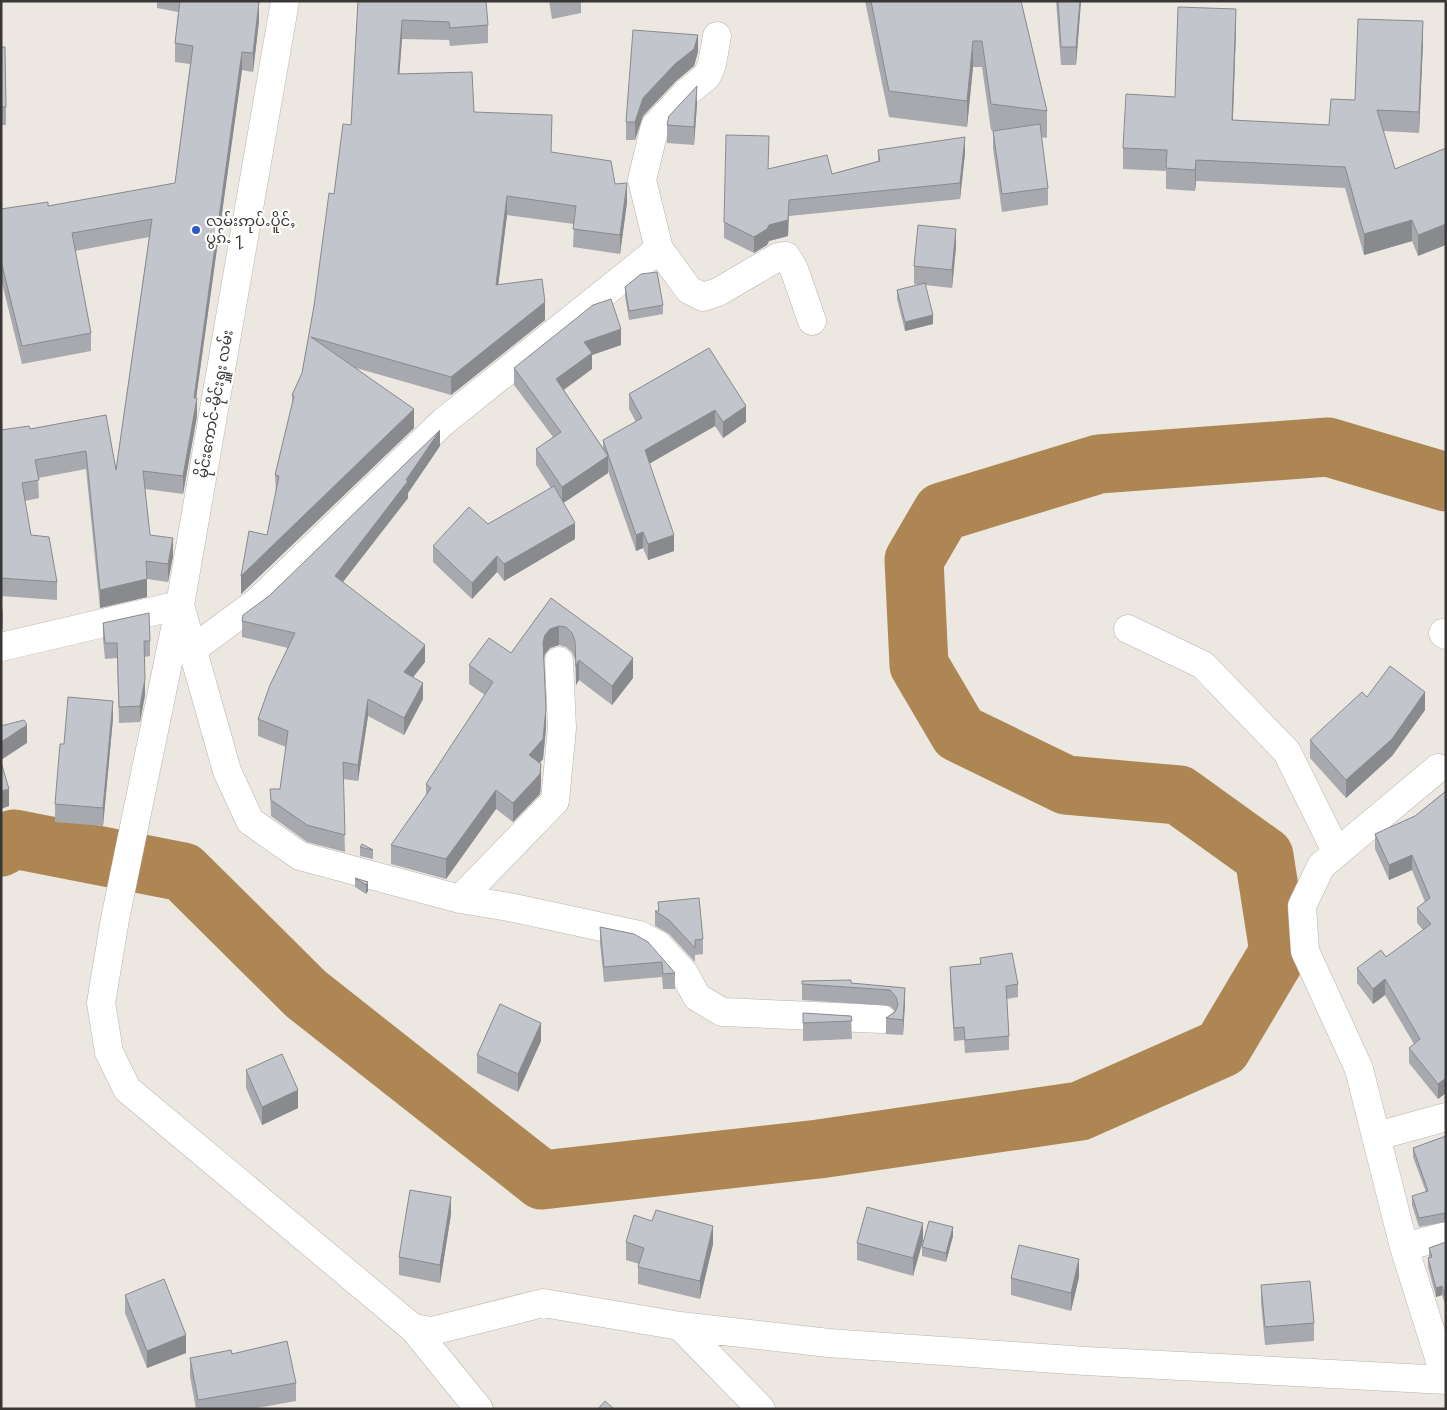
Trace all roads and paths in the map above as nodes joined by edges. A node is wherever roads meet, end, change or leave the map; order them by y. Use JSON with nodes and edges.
{"nodes":[{"id":1,"x":285,"y":1,"type":"edge"},
{"id":2,"x":717,"y":36,"type":"dead end"},
{"id":3,"x":659,"y":249,"type":"junction"},
{"id":4,"x":812,"y":320,"type":"dead end"},
{"id":5,"x":180,"y":605,"type":"junction"},
{"id":6,"x":1128,"y":629,"type":"dead end"},
{"id":7,"x":1,"y":647,"type":"edge"},
{"id":8,"x":193,"y":649,"type":"junction"},
{"id":9,"x":559,"y":661,"type":"dead end"},
{"id":10,"x":1438,"y":768,"type":"dead end"},
{"id":11,"x":1337,"y":853,"type":"junction"},
{"id":12,"x":460,"y":899,"type":"junction"},
{"id":13,"x":882,"y":1018,"type":"dead end"},
{"id":14,"x":1446,"y":1117,"type":"edge"},
{"id":15,"x":1377,"y":1136,"type":"junction"},
{"id":16,"x":1446,"y":1236,"type":"edge"},
{"id":17,"x":1404,"y":1247,"type":"junction"},
{"id":18,"x":680,"y":1326,"type":"junction"},
{"id":19,"x":413,"y":1328,"type":"junction"},
{"id":20,"x":1446,"y":1380,"type":"edge"},
{"id":21,"x":479,"y":1409,"type":"edge"},
{"id":22,"x":761,"y":1409,"type":"edge"}],
"edges":[{"from":1,"to":5,"type":"street","name":"မိုင်းကောင်-မိုင်းရှူး လမ်း"},
{"from":2,"to":3,"type":"street"},
{"from":3,"to":4,"type":"street"},
{"from":3,"to":8,"type":"street"},
{"from":5,"to":7,"type":"street"},
{"from":5,"to":8,"type":"street"},
{"from":5,"to":19,"type":"street","name":"မိုင်းကောင်-မိုင်းရှူး လမ်း"},
{"from":6,"to":11,"type":"street"},
{"from":8,"to":12,"type":"street"},
{"from":9,"to":12,"type":"street"},
{"from":10,"to":11,"type":"street"},
{"from":11,"to":15,"type":"street"},
{"from":12,"to":13,"type":"street"},
{"from":14,"to":15,"type":"street"},
{"from":15,"to":17,"type":"street"},
{"from":16,"to":17,"type":"street"},
{"from":17,"to":20,"type":"street"},
{"from":18,"to":19,"type":"street"},
{"from":18,"to":20,"type":"street"},
{"from":18,"to":22,"type":"street"},
{"from":19,"to":21,"type":"street","name":"မိုင်းကောင်-မိုင်းရှူး လမ်း"}]}
